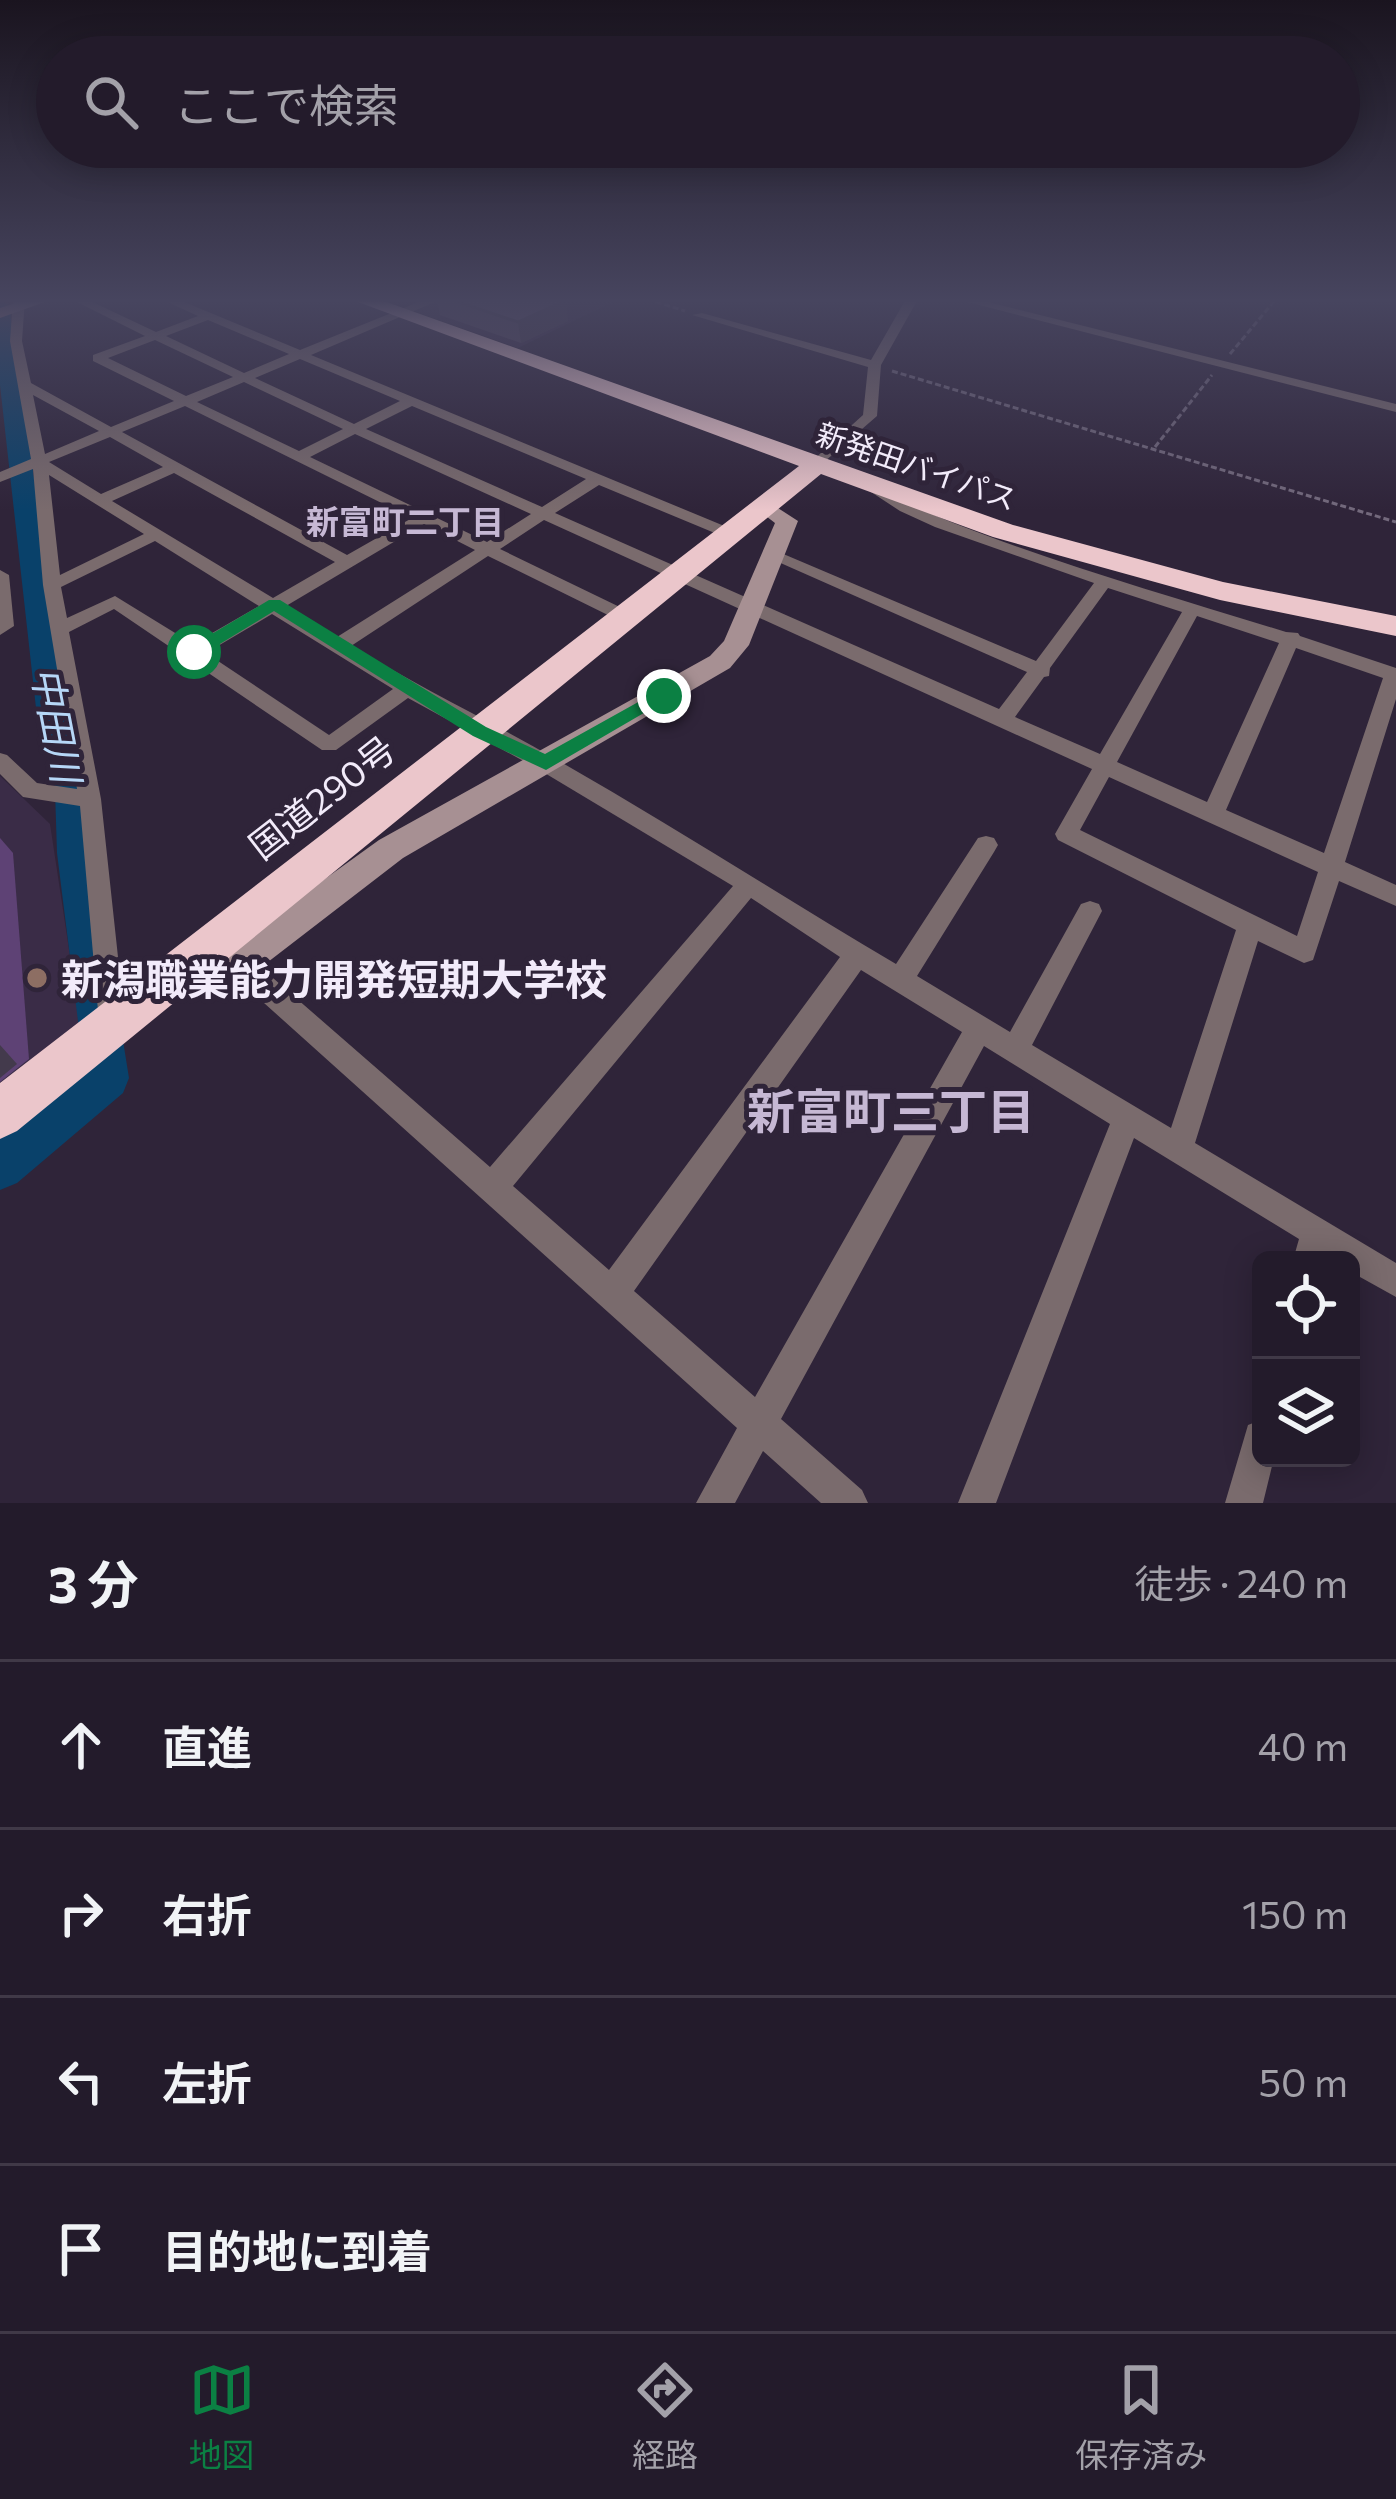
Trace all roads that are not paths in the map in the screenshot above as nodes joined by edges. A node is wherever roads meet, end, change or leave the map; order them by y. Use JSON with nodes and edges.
{"nodes":[{"id":1,"x":23,"y":369,"type":"edge"},
{"id":2,"x":119,"y":369,"type":"edge"},
{"id":3,"x":222,"y":369,"type":"edge"},
{"id":4,"x":267,"y":369,"type":"edge"},
{"id":5,"x":330,"y":369,"type":"edge"},
{"id":6,"x":552,"y":369,"type":"edge"},
{"id":7,"x":875,"y":369,"type":"edge"},
{"id":8,"x":1241,"y":369,"type":"edge"},
{"id":9,"x":243,"y":379,"type":"junction"},
{"id":10,"x":27,"y":386,"type":"junction"},
{"id":11,"x":409,"y":402,"type":"junction"},
{"id":12,"x":184,"y":403,"type":"junction"},
{"id":13,"x":1396,"y":408,"type":"edge"},
{"id":14,"x":354,"y":429,"type":"junction"},
{"id":15,"x":112,"y":434,"type":"junction"},
{"id":16,"x":298,"y":457,"type":"junction"},
{"id":17,"x":34,"y":463,"type":"junction"},
{"id":18,"x":816,"y":465,"type":"junction"},
{"id":19,"x":173,"y":468,"type":"junction"},
{"id":20,"x":0,"y":477,"type":"edge"},
{"id":21,"x":594,"y":481,"type":"junction"},
{"id":22,"x":873,"y":487,"type":"junction"},
{"id":23,"x":104,"y":499,"type":"junction"},
{"id":24,"x":764,"y":506,"type":"junction"},
{"id":25,"x":544,"y":514,"type":"junction"},
{"id":26,"x":422,"y":519,"type":"junction"},
{"id":27,"x":728,"y":532,"type":"junction"},
{"id":28,"x":158,"y":534,"type":"junction"},
{"id":29,"x":487,"y":550,"type":"junction"},
{"id":30,"x":775,"y":557,"type":"junction"},
{"id":31,"x":346,"y":562,"type":"junction"},
{"id":32,"x":676,"y":573,"type":"junction"},
{"id":33,"x":0,"y":575,"type":"edge"},
{"id":34,"x":1103,"y":583,"type":"junction"},
{"id":35,"x":52,"y":586,"type":"junction"},
{"id":36,"x":274,"y":604,"type":"junction"},
{"id":37,"x":754,"y":605,"type":"junction"},
{"id":38,"x":1192,"y":609,"type":"junction"},
{"id":39,"x":622,"y":615,"type":"junction"},
{"id":40,"x":1396,"y":626,"type":"edge"},
{"id":41,"x":62,"y":628,"type":"junction"},
{"id":42,"x":0,"y":629,"type":"edge"},
{"id":43,"x":1291,"y":638,"type":"junction"},
{"id":44,"x":340,"y":644,"type":"junction"},
{"id":45,"x":194,"y":652,"type":"junction"},
{"id":46,"x":1042,"y":671,"type":"junction"},
{"id":47,"x":1395,"y":675,"type":"edge"},
{"id":48,"x":407,"y":689,"type":"junction"},
{"id":49,"x":1003,"y":720,"type":"junction"},
{"id":50,"x":479,"y":731,"type":"junction"},
{"id":51,"x":0,"y":761,"type":"edge"},
{"id":52,"x":546,"y":763,"type":"junction"},
{"id":53,"x":1102,"y":763,"type":"junction"},
{"id":54,"x":90,"y":799,"type":"junction"},
{"id":55,"x":1214,"y":814,"type":"junction"},
{"id":56,"x":986,"y":845,"type":"dead end"},
{"id":57,"x":1334,"y":870,"type":"junction"},
{"id":58,"x":749,"y":884,"type":"junction"},
{"id":59,"x":1396,"y":896,"type":"edge"},
{"id":60,"x":1090,"y":911,"type":"dead end"},
{"id":61,"x":1249,"y":929,"type":"junction"},
{"id":62,"x":225,"y":953,"type":"junction"},
{"id":63,"x":857,"y":955,"type":"junction"},
{"id":64,"x":900,"y":980,"type":"junction"},
{"id":65,"x":980,"y":1026,"type":"junction"},
{"id":66,"x":94,"y":1038,"type":"junction"},
{"id":67,"x":1016,"y":1048,"type":"junction"},
{"id":68,"x":0,"y":1114,"type":"edge"},
{"id":69,"x":1128,"y":1116,"type":"junction"},
{"id":70,"x":1179,"y":1148,"type":"junction"},
{"id":71,"x":492,"y":1188,"type":"junction"},
{"id":72,"x":1312,"y":1246,"type":"edge"},
{"id":73,"x":1396,"y":1281,"type":"edge"},
{"id":74,"x":612,"y":1294,"type":"junction"},
{"id":75,"x":760,"y":1425,"type":"junction"},
{"id":76,"x":1253,"y":1467,"type":"edge"},
{"id":77,"x":715,"y":1503,"type":"edge"},
{"id":78,"x":849,"y":1503,"type":"edge"},
{"id":79,"x":977,"y":1503,"type":"edge"},
{"id":80,"x":1244,"y":1503,"type":"edge"}],
"edges":[{"from":1,"to":10,"type":"street"},
{"from":2,"to":12,"type":"street"},
{"from":3,"to":9,"type":"street"},
{"from":4,"to":9,"type":"street"},
{"from":5,"to":11,"type":"street"},
{"from":6,"to":18,"type":"highway","name":"新発田バイパス"},
{"from":7,"to":18,"type":"street"},
{"from":8,"to":13,"type":"street"},
{"from":9,"to":12,"type":"street"},
{"from":9,"to":14,"type":"street"},
{"from":10,"to":15,"type":"street"},
{"from":10,"to":17,"type":"street"},
{"from":11,"to":14,"type":"street"},
{"from":11,"to":21,"type":"street"},
{"from":12,"to":15,"type":"street"},
{"from":12,"to":16,"type":"street"},
{"from":14,"to":16,"type":"street"},
{"from":14,"to":25,"type":"street"},
{"from":15,"to":17,"type":"street"},
{"from":15,"to":19,"type":"street"},
{"from":16,"to":26,"type":"street"},
{"from":17,"to":20,"type":"street"},
{"from":17,"to":23,"type":"street"},
{"from":17,"to":35,"type":"street"},
{"from":18,"to":22,"type":"highway","name":"新発田バイパス"},
{"from":18,"to":24,"type":"highway","name":"国道290号"},
{"from":19,"to":23,"type":"street"},
{"from":19,"to":31,"type":"street"},
{"from":21,"to":25,"type":"street"},
{"from":21,"to":27,"type":"street"},
{"from":22,"to":34,"type":"street"},
{"from":22,"to":40,"type":"highway","name":"新発田バイパス"},
{"from":23,"to":28,"type":"street"},
{"from":24,"to":27,"type":"highway","name":"国道290号"},
{"from":24,"to":30,"type":"street"},
{"from":25,"to":29,"type":"street"},
{"from":25,"to":32,"type":"street"},
{"from":26,"to":29,"type":"street"},
{"from":26,"to":31,"type":"street"},
{"from":27,"to":32,"type":"highway","name":"国道290号"},
{"from":28,"to":35,"type":"street"},
{"from":28,"to":36,"type":"street"},
{"from":29,"to":39,"type":"street"},
{"from":29,"to":44,"type":"street"},
{"from":30,"to":37,"type":"street"},
{"from":30,"to":46,"type":"street"},
{"from":31,"to":36,"type":"street"},
{"from":32,"to":37,"type":"street"},
{"from":32,"to":39,"type":"highway","name":"国道290号"},
{"from":33,"to":42,"type":"street"},
{"from":34,"to":38,"type":"street"},
{"from":34,"to":46,"type":"street"},
{"from":35,"to":41,"type":"street"},
{"from":36,"to":44,"type":"street"},
{"from":36,"to":45,"type":"street"},
{"from":37,"to":49,"type":"street"},
{"from":37,"to":52,"type":"street"},
{"from":38,"to":43,"type":"street"},
{"from":38,"to":53,"type":"street"},
{"from":39,"to":50,"type":"highway","name":"国道290号"},
{"from":41,"to":45,"type":"street"},
{"from":41,"to":54,"type":"street"},
{"from":43,"to":47,"type":"street"},
{"from":43,"to":55,"type":"street"},
{"from":44,"to":48,"type":"street"},
{"from":45,"to":48,"type":"street"},
{"from":46,"to":49,"type":"street"},
{"from":47,"to":57,"type":"street"},
{"from":48,"to":50,"type":"street"},
{"from":49,"to":53,"type":"street"},
{"from":50,"to":52,"type":"street"},
{"from":50,"to":62,"type":"highway","name":"国道290号"},
{"from":51,"to":54,"type":"street"},
{"from":52,"to":58,"type":"street"},
{"from":52,"to":62,"type":"street"},
{"from":53,"to":55,"type":"street"},
{"from":53,"to":61,"type":"street"},
{"from":54,"to":66,"type":"street"},
{"from":55,"to":57,"type":"street"},
{"from":56,"to":64,"type":"street"},
{"from":57,"to":59,"type":"street"},
{"from":57,"to":61,"type":"street"},
{"from":58,"to":63,"type":"street"},
{"from":58,"to":71,"type":"street"},
{"from":60,"to":67,"type":"street"},
{"from":61,"to":70,"type":"street"},
{"from":62,"to":66,"type":"highway","name":"国道290号"},
{"from":62,"to":71,"type":"street"},
{"from":63,"to":64,"type":"street"},
{"from":63,"to":74,"type":"street"},
{"from":64,"to":65,"type":"street"},
{"from":65,"to":67,"type":"street"},
{"from":65,"to":75,"type":"street"},
{"from":66,"to":68,"type":"highway","name":"国道290号"},
{"from":67,"to":69,"type":"street"},
{"from":69,"to":70,"type":"street"},
{"from":69,"to":79,"type":"street"},
{"from":70,"to":72,"type":"street"},
{"from":71,"to":74,"type":"street"},
{"from":72,"to":73,"type":"street"},
{"from":74,"to":75,"type":"street"},
{"from":75,"to":77,"type":"street"},
{"from":75,"to":78,"type":"street"},
{"from":76,"to":80,"type":"street"}]}
